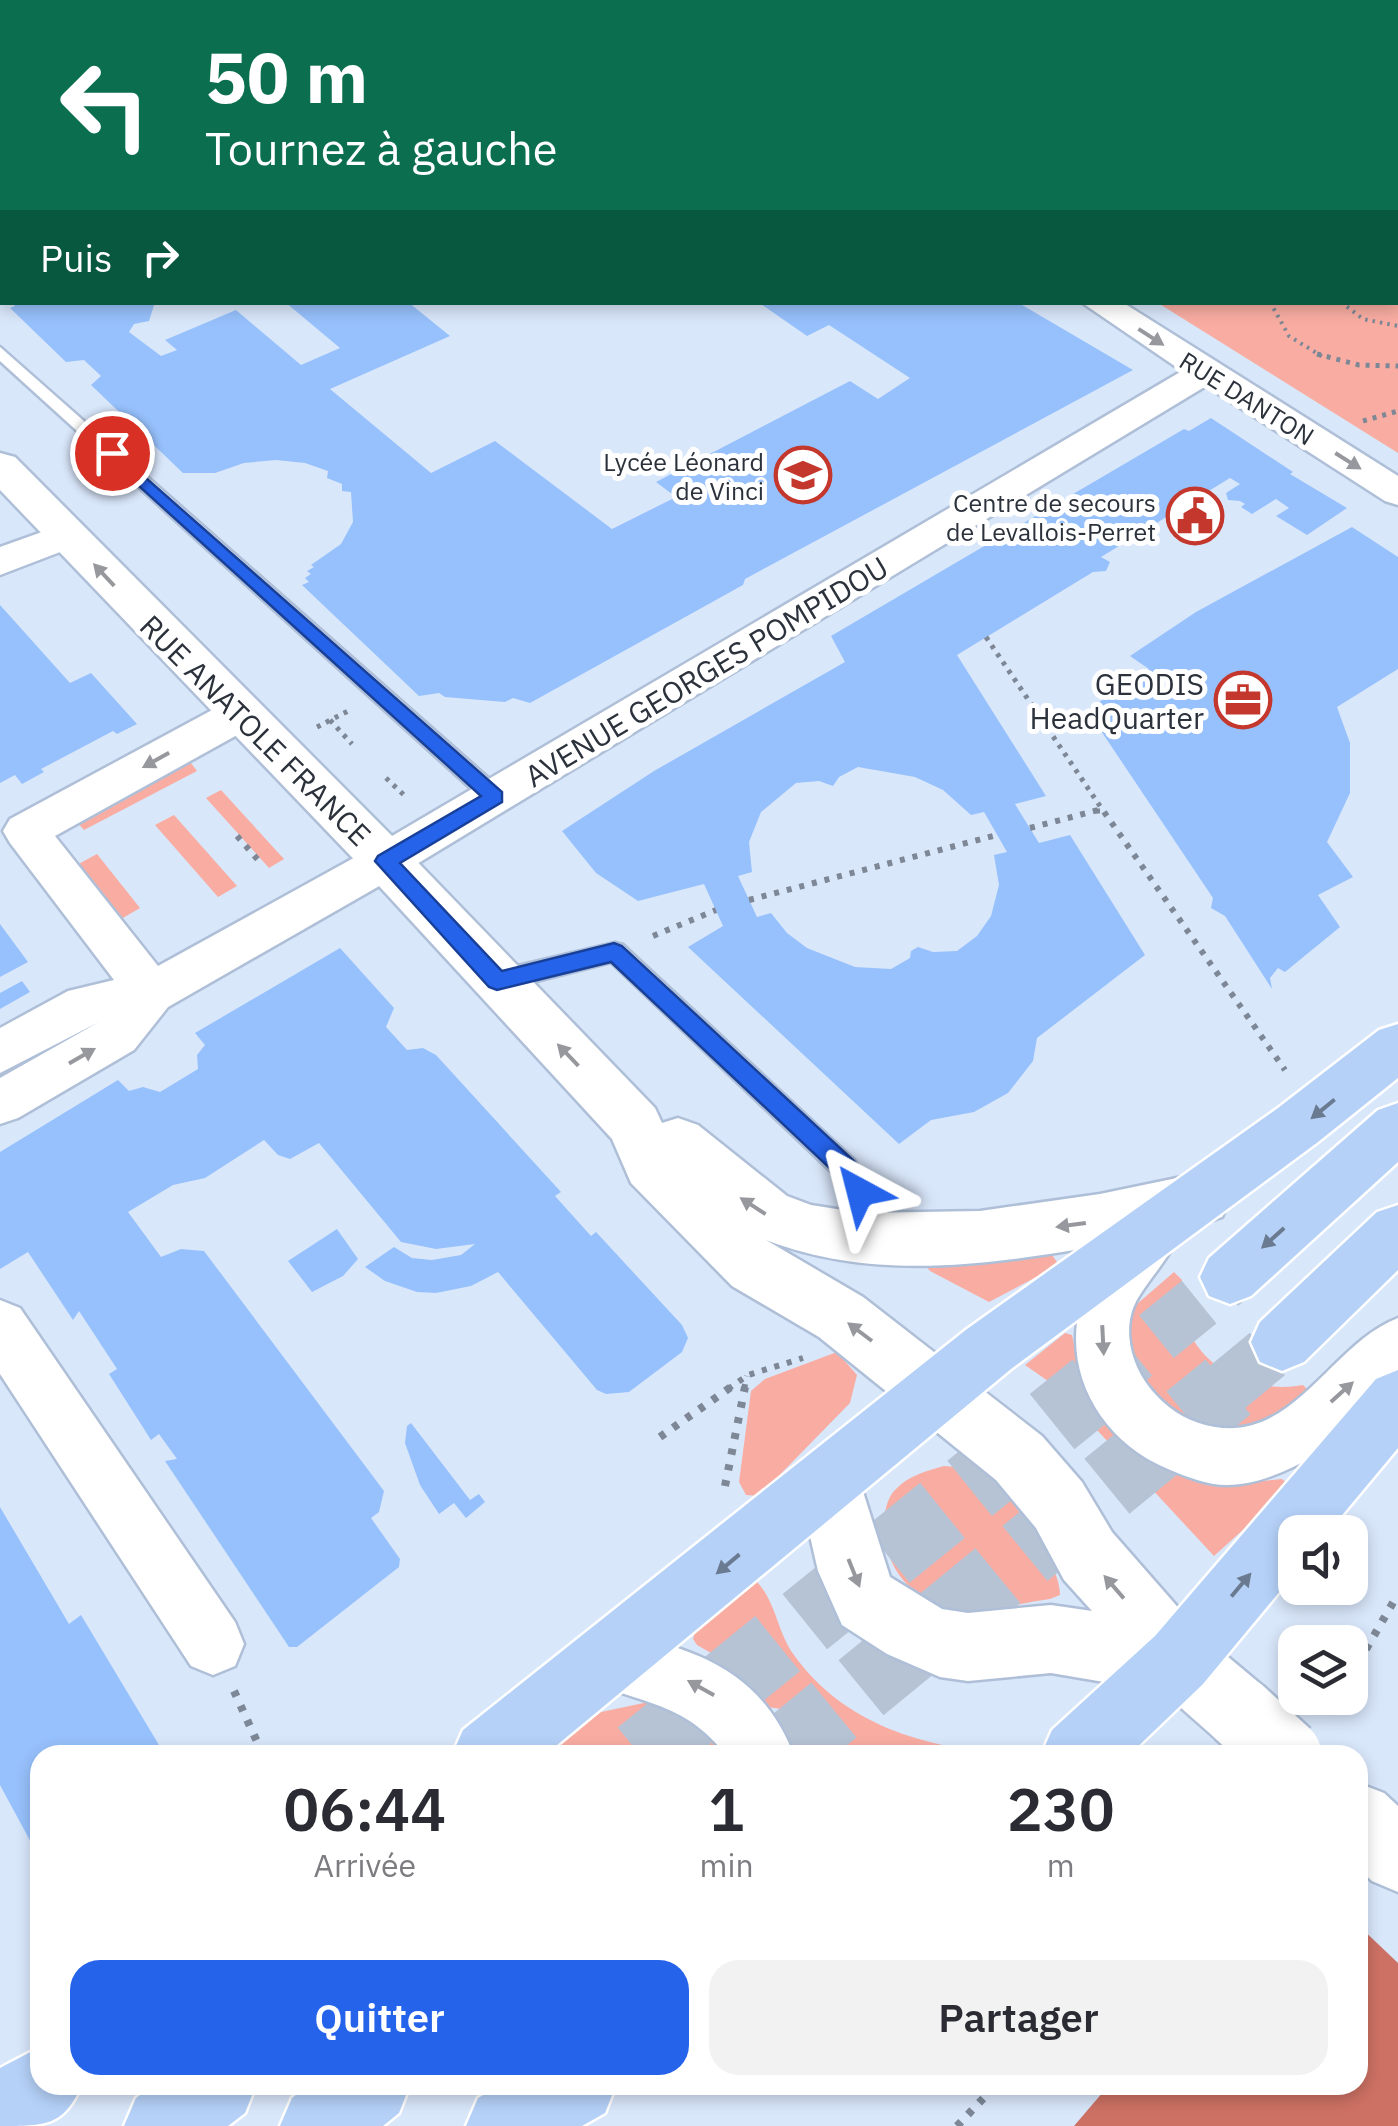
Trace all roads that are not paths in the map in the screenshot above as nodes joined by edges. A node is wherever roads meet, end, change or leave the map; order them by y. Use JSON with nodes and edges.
{"nodes":[{"id":1,"x":1103,"y":305,"type":"edge"},
{"id":2,"x":0,"y":352,"type":"edge"},
{"id":3,"x":1206,"y":372,"type":"junction"},
{"id":4,"x":0,"y":466,"type":"edge"},
{"id":5,"x":1398,"y":492,"type":"edge"},
{"id":6,"x":66,"y":535,"type":"junction"},
{"id":7,"x":0,"y":562,"type":"edge"},
{"id":8,"x":242,"y":712,"type":"junction"},
{"id":9,"x":495,"y":797,"type":"junction"},
{"id":10,"x":13,"y":829,"type":"edge"},
{"id":11,"x":386,"y":861,"type":"junction"},
{"id":12,"x":497,"y":981,"type":"junction"},
{"id":13,"x":151,"y":993,"type":"junction"},
{"id":14,"x":1398,"y":1046,"type":"edge"},
{"id":15,"x":0,"y":1052,"type":"edge"},
{"id":16,"x":0,"y":1103,"type":"edge"},
{"id":17,"x":635,"y":1125,"type":"junction"},
{"id":18,"x":1398,"y":1127,"type":"edge"},
{"id":19,"x":1182,"y":1213,"type":"junction"},
{"id":20,"x":1398,"y":1231,"type":"edge"},
{"id":21,"x":890,"y":1239,"type":"junction"},
{"id":22,"x":1230,"y":1277,"type":"tunnel mouth"},
{"id":23,"x":0,"y":1326,"type":"edge"},
{"id":24,"x":1282,"y":1342,"type":"tunnel mouth"},
{"id":25,"x":1398,"y":1344,"type":"edge"},
{"id":26,"x":938,"y":1391,"type":"junction"},
{"id":27,"x":1398,"y":1400,"type":"edge"},
{"id":28,"x":829,"y":1479,"type":"junction"},
{"id":29,"x":213,"y":1644,"type":"road end"},
{"id":30,"x":614,"y":1660,"type":"junction"},
{"id":31,"x":1179,"y":1660,"type":"junction"},
{"id":32,"x":1262,"y":1734,"type":"edge"},
{"id":33,"x":501,"y":1745,"type":"edge"},
{"id":34,"x":755,"y":1745,"type":"edge"},
{"id":35,"x":1087,"y":1745,"type":"edge"},
{"id":36,"x":1368,"y":1828,"type":"edge"},
{"id":37,"x":1398,"y":1855,"type":"edge"},
{"id":38,"x":30,"y":2094,"type":"edge"},
{"id":39,"x":204,"y":2095,"type":"edge"},
{"id":40,"x":359,"y":2095,"type":"edge"},
{"id":41,"x":560,"y":2095,"type":"edge"},
{"id":42,"x":0,"y":2116,"type":"edge"},
{"id":43,"x":164,"y":2126,"type":"edge"},
{"id":44,"x":320,"y":2126,"type":"edge"},
{"id":45,"x":506,"y":2126,"type":"edge"}],
"edges":[{"from":1,"to":3,"type":"street","name":"RUE DANTON","one_way":true},
{"from":2,"to":9,"type":"lane"},
{"from":3,"to":5,"type":"street","name":"RUE DANTON","one_way":true},
{"from":3,"to":9,"type":"street","name":"AVENUE GEORGES POMPIDOU"},
{"from":4,"to":6,"type":"main road","name":"RUE ANATOLE FRANCE"},
{"from":6,"to":7,"type":"street"},
{"from":8,"to":6,"type":"main road","name":"RUE ANATOLE FRANCE","one_way":true},
{"from":8,"to":10,"type":"street","one_way":true},
{"from":8,"to":11,"type":"main road","name":"RUE ANATOLE FRANCE"},
{"from":9,"to":11,"type":"street","name":"AVENUE GEORGES POMPIDOU"},
{"from":10,"to":13,"type":"street"},
{"from":11,"to":12,"type":"main road","name":"RUE ANATOLE FRANCE"},
{"from":11,"to":13,"type":"street","name":"AVENUE GEORGES POMPIDOU"},
{"from":17,"to":12,"type":"main road","name":"RUE ANATOLE FRANCE","one_way":true},
{"from":12,"to":21,"type":"lane"},
{"from":13,"to":15,"type":"street","name":"AVENUE GEORGES POMPIDOU"},
{"from":16,"to":13,"type":"street","name":"AVENUE GEORGES POMPIDOU","one_way":true},
{"from":14,"to":19,"type":"main road","one_way":true},
{"from":21,"to":17,"type":"main road","one_way":true},
{"from":26,"to":17,"type":"main road","one_way":true},
{"from":18,"to":22,"type":"main road","one_way":true},
{"from":19,"to":21,"type":"main road","one_way":true},
{"from":19,"to":25,"type":"street","one_way":true},
{"from":19,"to":26,"type":"main road"},
{"from":20,"to":24,"type":"main road"},
{"from":23,"to":29,"type":"street"},
{"from":26,"to":28,"type":"main road"},
{"from":31,"to":26,"type":"main road","one_way":true},
{"from":31,"to":27,"type":"main road","one_way":true},
{"from":28,"to":30,"type":"main road","one_way":true},
{"from":28,"to":31,"type":"main road","one_way":true},
{"from":30,"to":33,"type":"main road"},
{"from":34,"to":30,"type":"street","one_way":true},
{"from":31,"to":32,"type":"main road"},
{"from":31,"to":35,"type":"main road"},
{"from":36,"to":37,"type":"main road"},
{"from":38,"to":42,"type":"main road"},
{"from":39,"to":43,"type":"main road"},
{"from":40,"to":44,"type":"main road"},
{"from":41,"to":45,"type":"main road"}]}
